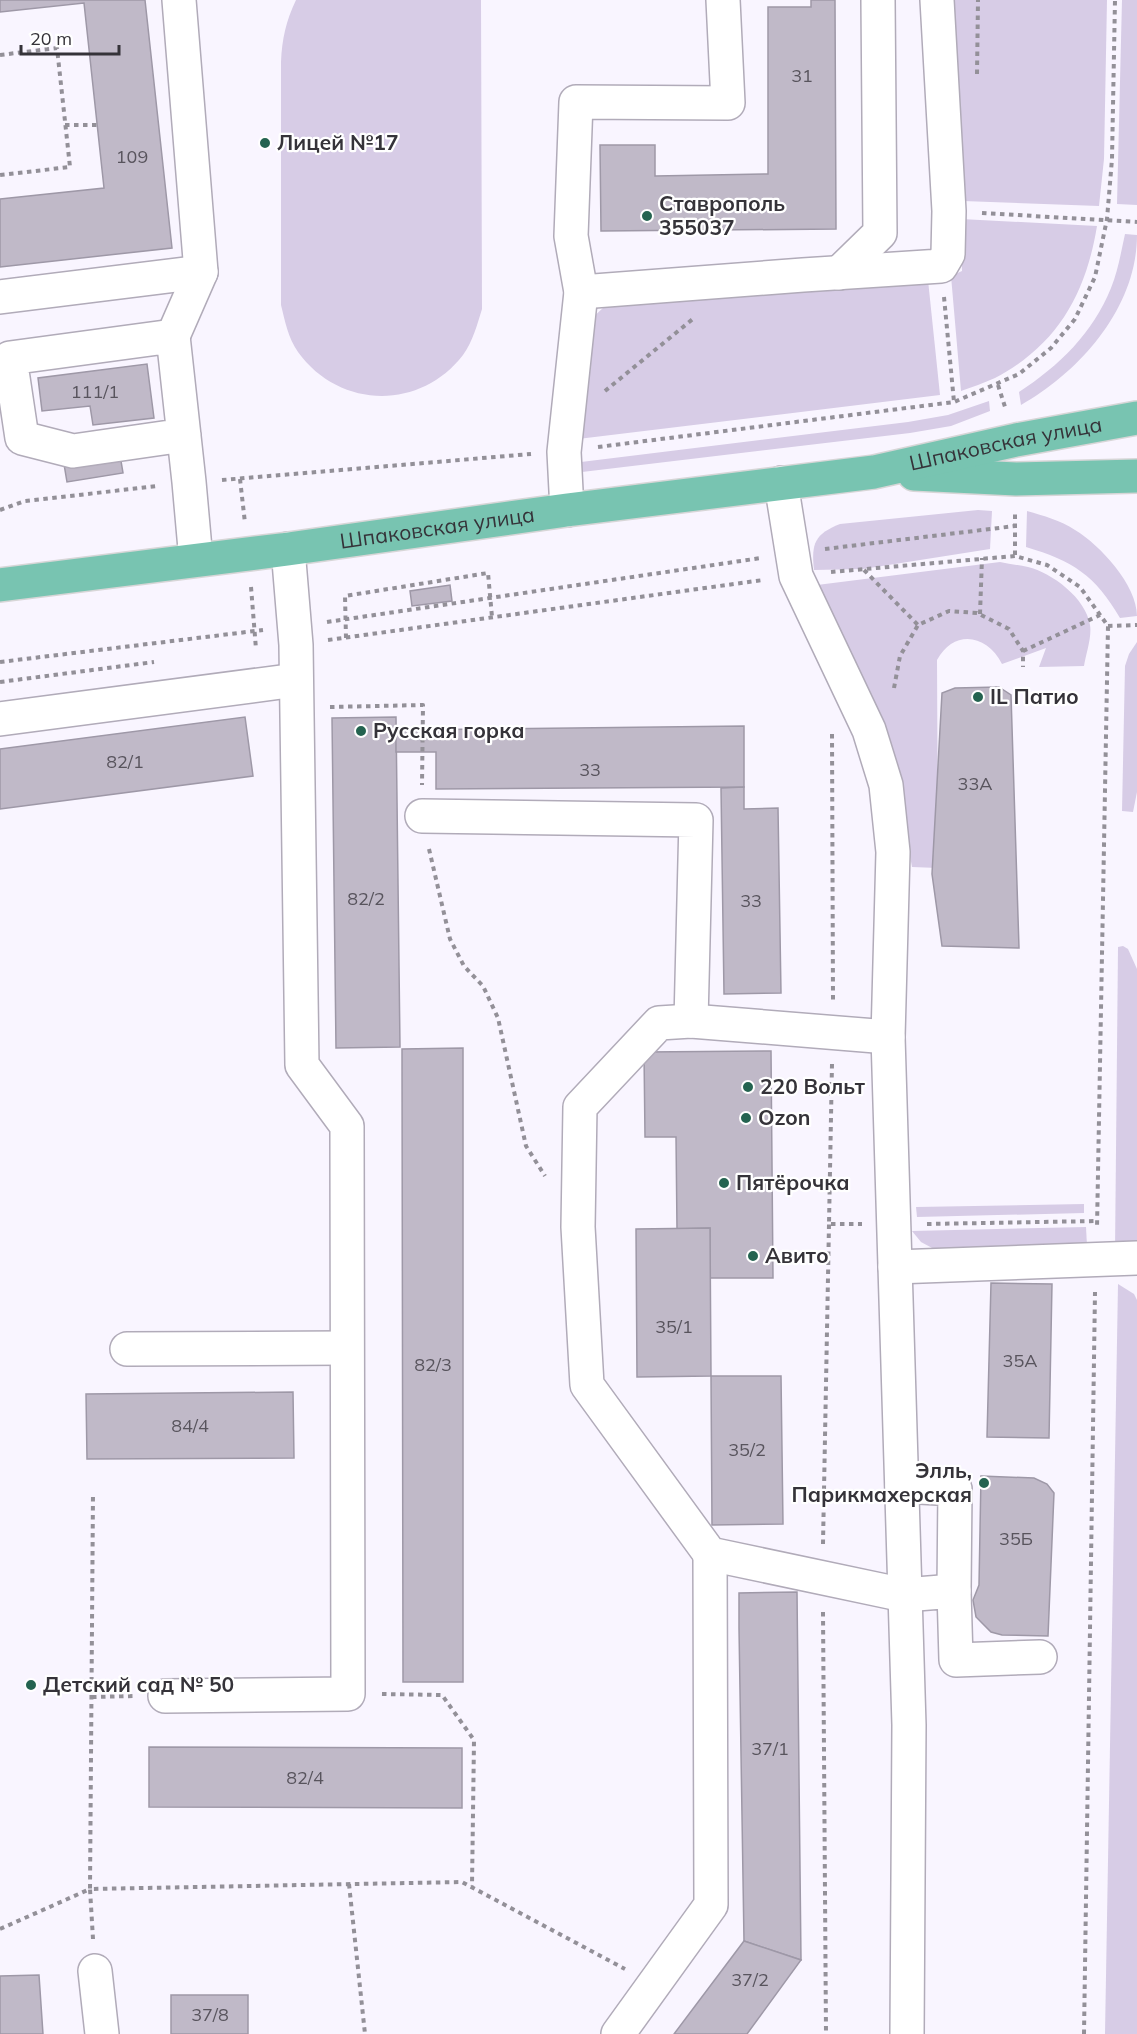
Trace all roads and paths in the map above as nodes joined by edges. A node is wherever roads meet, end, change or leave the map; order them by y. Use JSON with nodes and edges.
{"nodes":[{"id":1,"x":179,"y":0,"type":"edge"},
{"id":2,"x":723,"y":0,"type":"edge"},
{"id":3,"x":878,"y":0,"type":"edge"},
{"id":4,"x":937,"y":0,"type":"edge"},
{"id":5,"x":1115,"y":0,"type":"edge"},
{"id":6,"x":0,"y":55,"type":"edge"},
{"id":7,"x":65,"y":124,"type":"junction"},
{"id":8,"x":97,"y":125,"type":"dead end"},
{"id":9,"x":0,"y":175,"type":"edge"},
{"id":10,"x":948,"y":211,"type":"junction"},
{"id":11,"x":1107,"y":219,"type":"junction"},
{"id":12,"x":1137,"y":222,"type":"edge"},
{"id":13,"x":941,"y":266,"type":"junction"},
{"id":14,"x":201,"y":272,"type":"junction"},
{"id":15,"x":839,"y":273,"type":"junction"},
{"id":16,"x":581,"y":292,"type":"junction"},
{"id":17,"x":0,"y":297,"type":"edge"},
{"id":18,"x":696,"y":316,"type":"dead end"},
{"id":19,"x":173,"y":336,"type":"junction"},
{"id":20,"x":598,"y":396,"type":"dead end"},
{"id":21,"x":954,"y":402,"type":"junction"},
{"id":22,"x":1137,"y":418,"type":"edge"},
{"id":23,"x":184,"y":435,"type":"junction"},
{"id":24,"x":564,"y":452,"type":"junction"},
{"id":25,"x":873,"y":472,"type":"junction"},
{"id":26,"x":1137,"y":476,"type":"edge"},
{"id":27,"x":189,"y":482,"type":"junction"},
{"id":28,"x":781,"y":483,"type":"junction"},
{"id":29,"x":0,"y":510,"type":"edge"},
{"id":30,"x":567,"y":510,"type":"junction"},
{"id":31,"x":1015,"y":526,"type":"dead end"},
{"id":32,"x":288,"y":549,"type":"junction"},
{"id":33,"x":792,"y":553,"type":"junction"},
{"id":34,"x":982,"y":558,"type":"dead end"},
{"id":35,"x":196,"y":561,"type":"junction"},
{"id":36,"x":863,"y":569,"type":"dead end"},
{"id":37,"x":0,"y":585,"type":"edge"},
{"id":38,"x":490,"y":598,"type":"junction"},
{"id":39,"x":980,"y":614,"type":"junction"},
{"id":40,"x":1100,"y":615,"type":"dead end"},
{"id":41,"x":492,"y":617,"type":"dead end"},
{"id":42,"x":346,"y":620,"type":"junction"},
{"id":43,"x":323,"y":623,"type":"dead end"},
{"id":44,"x":918,"y":625,"type":"junction"},
{"id":45,"x":1137,"y":625,"type":"edge"},
{"id":46,"x":1107,"y":626,"type":"dead end"},
{"id":47,"x":265,"y":630,"type":"dead end"},
{"id":48,"x":346,"y":638,"type":"dead end"},
{"id":49,"x":1023,"y":651,"type":"junction"},
{"id":50,"x":0,"y":662,"type":"edge"},
{"id":51,"x":1023,"y":667,"type":"dead end"},
{"id":52,"x":894,"y":688,"type":"dead end"},
{"id":53,"x":296,"y":694,"type":"junction"},
{"id":54,"x":0,"y":719,"type":"edge"},
{"id":55,"x":422,"y":816,"type":"junction"},
{"id":56,"x":692,"y":1021,"type":"junction"},
{"id":57,"x":888,"y":1037,"type":"junction"},
{"id":58,"x":546,"y":1177,"type":"dead end"},
{"id":59,"x":829,"y":1224,"type":"dead end"},
{"id":60,"x":1137,"y":1258,"type":"edge"},
{"id":61,"x":895,"y":1267,"type":"junction"},
{"id":62,"x":346,"y":1348,"type":"junction"},
{"id":63,"x":127,"y":1349,"type":"dead end"},
{"id":64,"x":902,"y":1486,"type":"junction"},
{"id":65,"x":93,"y":1493,"type":"dead end"},
{"id":66,"x":710,"y":1554,"type":"junction"},
{"id":67,"x":823,"y":1576,"type":"junction"},
{"id":68,"x":954,"y":1592,"type":"junction"},
{"id":69,"x":904,"y":1595,"type":"junction"},
{"id":70,"x":1040,"y":1657,"type":"dead end"},
{"id":71,"x":348,"y":1694,"type":"junction"},
{"id":72,"x":165,"y":1696,"type":"joint"},
{"id":73,"x":92,"y":1697,"type":"junction"},
{"id":74,"x":349,"y":1884,"type":"junction"},
{"id":75,"x":472,"y":1886,"type":"junction"},
{"id":76,"x":90,"y":1889,"type":"junction"},
{"id":77,"x":0,"y":1929,"type":"edge"},
{"id":78,"x":95,"y":1971,"type":"joint"},
{"id":79,"x":632,"y":1972,"type":"dead end"},
{"id":80,"x":102,"y":2034,"type":"edge"},
{"id":81,"x":365,"y":2034,"type":"edge"},
{"id":82,"x":618,"y":2034,"type":"edge"},
{"id":83,"x":826,"y":2034,"type":"edge"},
{"id":84,"x":907,"y":2034,"type":"edge"}],
"edges":[{"from":1,"to":14,"type":"street"},
{"from":2,"to":16,"type":"street"},
{"from":3,"to":15,"type":"street"},
{"from":4,"to":10,"type":"street"},
{"from":5,"to":11,"type":"path"},
{"from":6,"to":7,"type":"path"},
{"from":7,"to":8,"type":"path"},
{"from":7,"to":9,"type":"path"},
{"from":10,"to":11,"type":"path"},
{"from":10,"to":13,"type":"street"},
{"from":11,"to":12,"type":"path"},
{"from":11,"to":21,"type":"path"},
{"from":13,"to":15,"type":"street"},
{"from":13,"to":21,"type":"path"},
{"from":14,"to":17,"type":"street"},
{"from":14,"to":19,"type":"street"},
{"from":15,"to":16,"type":"street"},
{"from":16,"to":24,"type":"street"},
{"from":18,"to":20,"type":"path"},
{"from":19,"to":23,"type":"street"},
{"from":19,"to":23,"type":"street"},
{"from":21,"to":24,"type":"path"},
{"from":22,"to":25,"type":"main road","name":"Шпаковская улица"},
{"from":23,"to":27,"type":"street"},
{"from":24,"to":27,"type":"path"},
{"from":24,"to":30,"type":"street"},
{"from":25,"to":26,"type":"main road","name":"Шпаковская улица"},
{"from":25,"to":28,"type":"main road","name":"Шпаковская улица"},
{"from":27,"to":29,"type":"path"},
{"from":27,"to":35,"type":"street"},
{"from":28,"to":30,"type":"main road","name":"Шпаковская улица"},
{"from":28,"to":33,"type":"street"},
{"from":30,"to":32,"type":"main road","name":"Шпаковская улица"},
{"from":31,"to":33,"type":"path"},
{"from":32,"to":35,"type":"main road","name":"Шпаковская улица"},
{"from":32,"to":53,"type":"street"},
{"from":33,"to":38,"type":"path"},
{"from":33,"to":57,"type":"street"},
{"from":34,"to":39,"type":"path"},
{"from":35,"to":37,"type":"main road","name":"Шпаковская улица"},
{"from":36,"to":44,"type":"path"},
{"from":38,"to":41,"type":"path"},
{"from":38,"to":42,"type":"path"},
{"from":38,"to":42,"type":"path"},
{"from":39,"to":44,"type":"path"},
{"from":39,"to":49,"type":"path"},
{"from":40,"to":49,"type":"path"},
{"from":42,"to":43,"type":"path"},
{"from":42,"to":48,"type":"path"},
{"from":44,"to":52,"type":"path"},
{"from":45,"to":46,"type":"path"},
{"from":47,"to":50,"type":"path"},
{"from":49,"to":51,"type":"path"},
{"from":53,"to":54,"type":"street"},
{"from":53,"to":55,"type":"path"},
{"from":53,"to":62,"type":"street"},
{"from":55,"to":56,"type":"street"},
{"from":55,"to":58,"type":"path"},
{"from":56,"to":57,"type":"street"},
{"from":56,"to":66,"type":"street"},
{"from":57,"to":61,"type":"street"},
{"from":59,"to":67,"type":"path"},
{"from":60,"to":61,"type":"street"},
{"from":61,"to":64,"type":"street"},
{"from":62,"to":63,"type":"street"},
{"from":62,"to":71,"type":"street"},
{"from":64,"to":68,"type":"street"},
{"from":64,"to":69,"type":"street"},
{"from":65,"to":73,"type":"path"},
{"from":66,"to":67,"type":"street"},
{"from":66,"to":82,"type":"street"},
{"from":67,"to":69,"type":"street"},
{"from":67,"to":83,"type":"path"},
{"from":68,"to":69,"type":"street"},
{"from":68,"to":70,"type":"street"},
{"from":69,"to":84,"type":"street"},
{"from":71,"to":72,"type":"street"},
{"from":71,"to":75,"type":"path"},
{"from":72,"to":73,"type":"path"},
{"from":73,"to":76,"type":"path"},
{"from":74,"to":75,"type":"path"},
{"from":74,"to":76,"type":"path"},
{"from":74,"to":81,"type":"path"},
{"from":75,"to":79,"type":"path"},
{"from":76,"to":77,"type":"path"},
{"from":76,"to":78,"type":"path"},
{"from":78,"to":80,"type":"street"}]}
